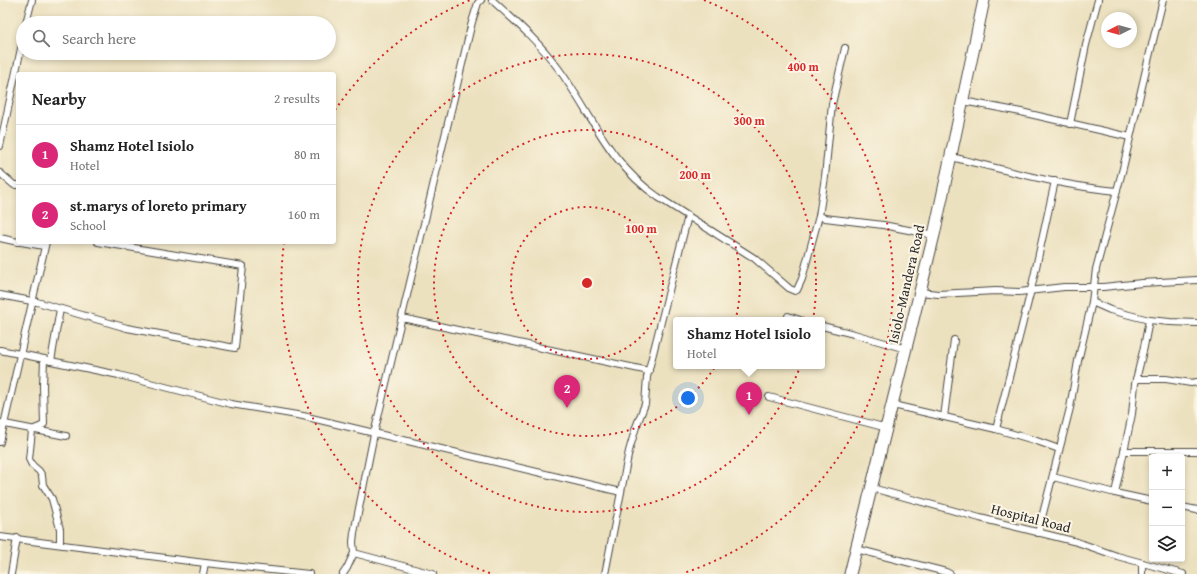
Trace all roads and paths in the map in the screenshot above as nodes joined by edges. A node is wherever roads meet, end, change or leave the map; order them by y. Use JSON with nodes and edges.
{"nodes":[{"id":1,"x":32,"y":0,"type":"edge"},
{"id":2,"x":481,"y":0,"type":"edge"},
{"id":3,"x":492,"y":0,"type":"edge"},
{"id":4,"x":984,"y":0,"type":"edge"},
{"id":5,"x":1098,"y":0,"type":"edge"},
{"id":6,"x":1163,"y":0,"type":"edge"},
{"id":7,"x":28,"y":16,"type":"edge"},
{"id":8,"x":845,"y":48,"type":"dead end"},
{"id":9,"x":18,"y":60,"type":"edge"},
{"id":10,"x":963,"y":101,"type":"junction"},
{"id":11,"x":1070,"y":124,"type":"junction"},
{"id":12,"x":1130,"y":137,"type":"junction"},
{"id":13,"x":0,"y":146,"type":"edge"},
{"id":14,"x":951,"y":157,"type":"junction"},
{"id":15,"x":0,"y":173,"type":"edge"},
{"id":16,"x":1055,"y":181,"type":"junction"},
{"id":17,"x":16,"y":185,"type":"edge"},
{"id":18,"x":1117,"y":191,"type":"junction"},
{"id":19,"x":688,"y":216,"type":"junction"},
{"id":20,"x":819,"y":216,"type":"junction"},
{"id":21,"x":934,"y":235,"type":"junction"},
{"id":22,"x":0,"y":238,"type":"edge"},
{"id":23,"x":16,"y":241,"type":"edge"},
{"id":24,"x":45,"y":244,"type":"edge"},
{"id":25,"x":110,"y":244,"type":"edge"},
{"id":26,"x":1197,"y":280,"type":"edge"},
{"id":27,"x":1094,"y":286,"type":"junction"},
{"id":28,"x":1031,"y":290,"type":"junction"},
{"id":29,"x":920,"y":292,"type":"junction"},
{"id":30,"x":0,"y":295,"type":"edge"},
{"id":31,"x":32,"y":301,"type":"junction"},
{"id":32,"x":1092,"y":302,"type":"junction"},
{"id":33,"x":60,"y":310,"type":"junction"},
{"id":34,"x":788,"y":316,"type":"dead end"},
{"id":35,"x":791,"y":317,"type":"edge"},
{"id":36,"x":402,"y":318,"type":"junction"},
{"id":37,"x":1148,"y":320,"type":"junction"},
{"id":38,"x":1197,"y":323,"type":"edge"},
{"id":39,"x":825,"y":327,"type":"edge"},
{"id":40,"x":954,"y":340,"type":"dead end"},
{"id":41,"x":906,"y":349,"type":"junction"},
{"id":42,"x":0,"y":350,"type":"edge"},
{"id":43,"x":20,"y":355,"type":"junction"},
{"id":44,"x":44,"y":359,"type":"junction"},
{"id":45,"x":52,"y":361,"type":"junction"},
{"id":46,"x":649,"y":371,"type":"junction"},
{"id":47,"x":1136,"y":378,"type":"junction"},
{"id":48,"x":1197,"y":382,"type":"edge"},
{"id":49,"x":769,"y":397,"type":"dead end"},
{"id":50,"x":893,"y":405,"type":"junction"},
{"id":51,"x":944,"y":417,"type":"junction"},
{"id":52,"x":2,"y":423,"type":"edge"},
{"id":53,"x":887,"y":428,"type":"junction"},
{"id":54,"x":33,"y":429,"type":"junction"},
{"id":55,"x":996,"y":429,"type":"junction"},
{"id":56,"x":374,"y":434,"type":"junction"},
{"id":57,"x":66,"y":436,"type":"dead end"},
{"id":58,"x":0,"y":442,"type":"edge"},
{"id":59,"x":1059,"y":449,"type":"junction"},
{"id":60,"x":1124,"y":451,"type":"junction"},
{"id":61,"x":1197,"y":451,"type":"edge"},
{"id":62,"x":1053,"y":477,"type":"junction"},
{"id":63,"x":872,"y":488,"type":"junction"},
{"id":64,"x":621,"y":492,"type":"junction"},
{"id":65,"x":1115,"y":493,"type":"junction"},
{"id":66,"x":1149,"y":500,"type":"edge"},
{"id":67,"x":1185,"y":508,"type":"edge"},
{"id":68,"x":1197,"y":510,"type":"edge"},
{"id":69,"x":1038,"y":533,"type":"junction"},
{"id":70,"x":0,"y":537,"type":"edge"},
{"id":71,"x":17,"y":538,"type":"junction"},
{"id":72,"x":60,"y":544,"type":"junction"},
{"id":73,"x":856,"y":549,"type":"junction"},
{"id":74,"x":354,"y":553,"type":"junction"},
{"id":75,"x":205,"y":563,"type":"junction"},
{"id":76,"x":1142,"y":563,"type":"junction"},
{"id":77,"x":11,"y":574,"type":"edge"},
{"id":78,"x":203,"y":574,"type":"edge"},
{"id":79,"x":308,"y":574,"type":"edge"},
{"id":80,"x":342,"y":574,"type":"edge"},
{"id":81,"x":433,"y":574,"type":"edge"},
{"id":82,"x":604,"y":574,"type":"edge"},
{"id":83,"x":850,"y":574,"type":"edge"},
{"id":84,"x":950,"y":574,"type":"edge"},
{"id":85,"x":1142,"y":574,"type":"edge"},
{"id":86,"x":1183,"y":574,"type":"edge"}],
"edges":[{"from":1,"to":7,"type":"street"},
{"from":2,"to":36,"type":"street"},
{"from":3,"to":19,"type":"street"},
{"from":4,"to":10,"type":"highway","name":"Isiolo-Mandera Road"},
{"from":5,"to":11,"type":"street"},
{"from":6,"to":12,"type":"street"},
{"from":8,"to":20,"type":"street"},
{"from":9,"to":13,"type":"street"},
{"from":10,"to":11,"type":"street"},
{"from":10,"to":14,"type":"highway","name":"Isiolo-Mandera Road"},
{"from":11,"to":12,"type":"street"},
{"from":12,"to":18,"type":"street"},
{"from":14,"to":16,"type":"street"},
{"from":14,"to":21,"type":"highway","name":"Isiolo-Mandera Road"},
{"from":15,"to":17,"type":"street"},
{"from":16,"to":18,"type":"street"},
{"from":16,"to":28,"type":"street"},
{"from":18,"to":27,"type":"street"},
{"from":19,"to":20,"type":"street"},
{"from":19,"to":46,"type":"street"},
{"from":20,"to":21,"type":"street"},
{"from":21,"to":29,"type":"highway","name":"Isiolo-Mandera Road"},
{"from":22,"to":23,"type":"street"},
{"from":24,"to":31,"type":"street"},
{"from":25,"to":33,"type":"street"},
{"from":26,"to":27,"type":"street"},
{"from":27,"to":28,"type":"street"},
{"from":27,"to":32,"type":"street"},
{"from":28,"to":29,"type":"street"},
{"from":28,"to":55,"type":"street"},
{"from":29,"to":41,"type":"highway","name":"Isiolo-Mandera Road"},
{"from":30,"to":31,"type":"street"},
{"from":31,"to":33,"type":"street"},
{"from":31,"to":43,"type":"street"},
{"from":32,"to":37,"type":"street"},
{"from":32,"to":59,"type":"street"},
{"from":33,"to":45,"type":"street"},
{"from":34,"to":35,"type":"street"},
{"from":36,"to":46,"type":"street"},
{"from":36,"to":56,"type":"street"},
{"from":37,"to":38,"type":"street"},
{"from":37,"to":47,"type":"street"},
{"from":39,"to":41,"type":"street"},
{"from":40,"to":51,"type":"street"},
{"from":41,"to":50,"type":"highway","name":"Isiolo-Mandera Road"},
{"from":42,"to":43,"type":"street"},
{"from":43,"to":44,"type":"street"},
{"from":43,"to":52,"type":"street"},
{"from":44,"to":45,"type":"street"},
{"from":44,"to":54,"type":"street"},
{"from":45,"to":56,"type":"street"},
{"from":46,"to":64,"type":"street"},
{"from":47,"to":48,"type":"street"},
{"from":47,"to":60,"type":"street"},
{"from":49,"to":53,"type":"street"},
{"from":50,"to":51,"type":"street"},
{"from":50,"to":53,"type":"highway","name":"Isiolo-Mandera Road"},
{"from":51,"to":55,"type":"street"},
{"from":52,"to":54,"type":"street"},
{"from":52,"to":58,"type":"street"},
{"from":53,"to":63,"type":"highway","name":"Isiolo-Mandera Road"},
{"from":54,"to":57,"type":"street"},
{"from":54,"to":72,"type":"street"},
{"from":55,"to":59,"type":"street"},
{"from":56,"to":64,"type":"street"},
{"from":56,"to":74,"type":"street"},
{"from":59,"to":62,"type":"street"},
{"from":60,"to":61,"type":"street"},
{"from":60,"to":65,"type":"street"},
{"from":62,"to":65,"type":"street"},
{"from":62,"to":69,"type":"street"},
{"from":63,"to":69,"type":"street","name":"Hospital Road"},
{"from":63,"to":73,"type":"highway","name":"Isiolo-Mandera Road"},
{"from":64,"to":82,"type":"street"},
{"from":65,"to":66,"type":"street"},
{"from":67,"to":68,"type":"street"},
{"from":69,"to":76,"type":"street","name":"Hospital Road"},
{"from":70,"to":71,"type":"street"},
{"from":71,"to":72,"type":"street"},
{"from":71,"to":77,"type":"street"},
{"from":72,"to":75,"type":"street"},
{"from":73,"to":83,"type":"highway","name":"Isiolo-Mandera Road"},
{"from":73,"to":84,"type":"street"},
{"from":74,"to":80,"type":"street"},
{"from":74,"to":81,"type":"street"},
{"from":75,"to":78,"type":"street"},
{"from":75,"to":79,"type":"street"},
{"from":76,"to":85,"type":"street"},
{"from":76,"to":86,"type":"street","name":"Hospital Road"}]}
